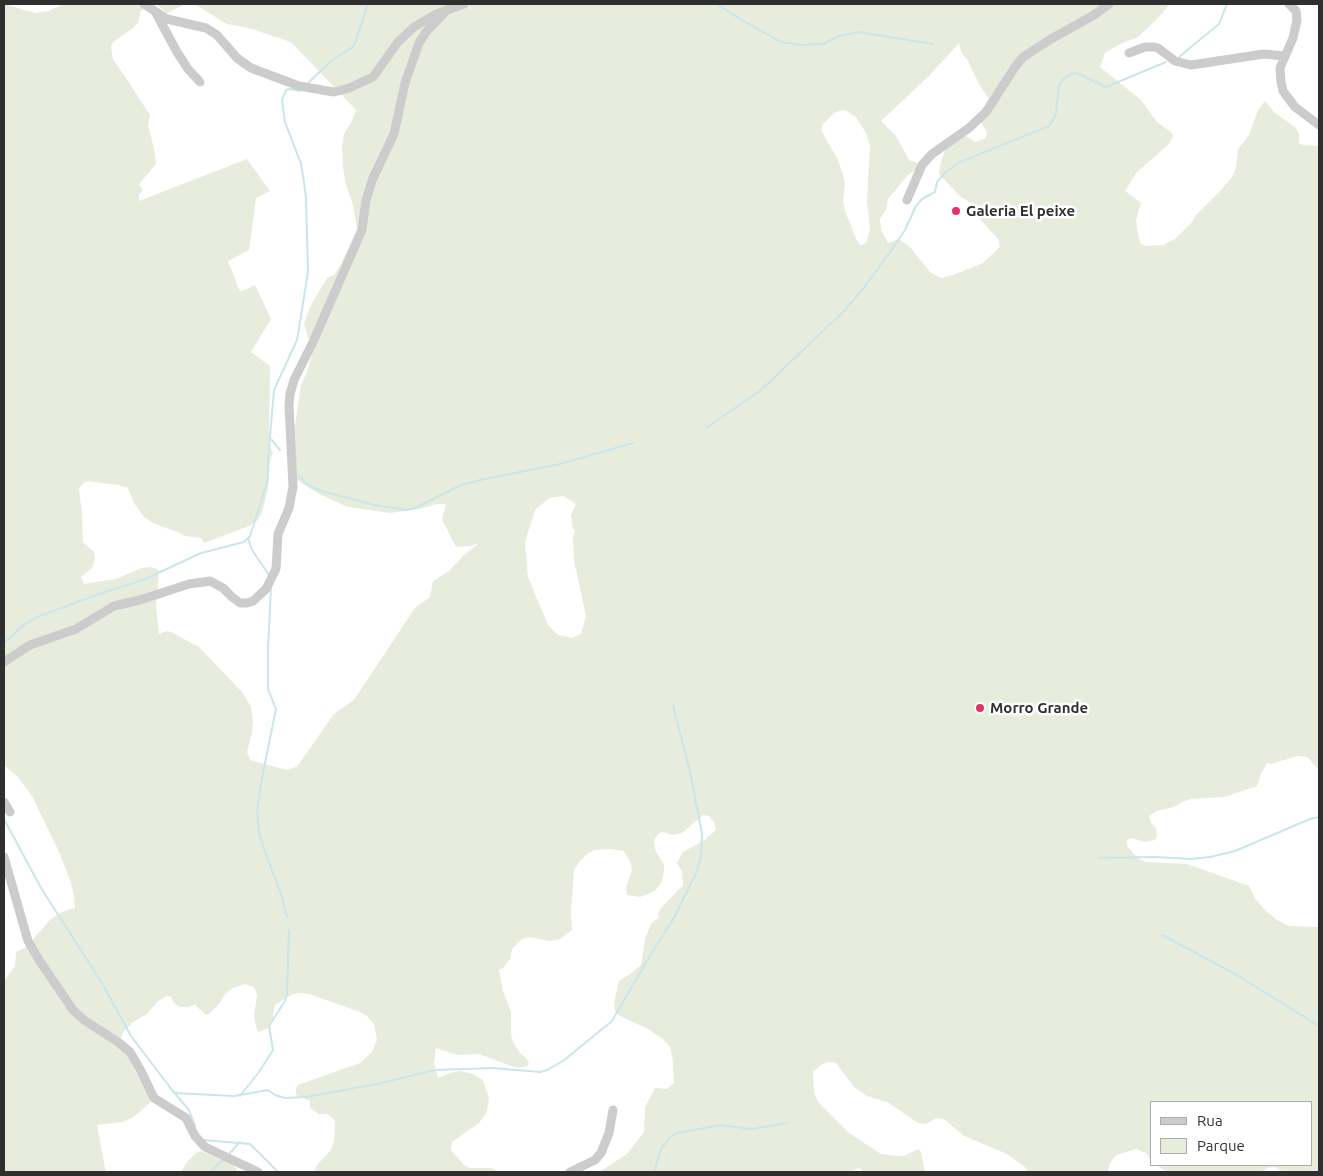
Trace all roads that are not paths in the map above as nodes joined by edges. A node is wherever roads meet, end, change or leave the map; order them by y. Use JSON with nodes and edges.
{"nodes":[{"id":1,"x":144,"y":4,"type":"edge"},
{"id":2,"x":464,"y":4,"type":"edge"},
{"id":3,"x":1109,"y":4,"type":"edge"},
{"id":4,"x":1294,"y":6,"type":"edge"},
{"id":5,"x":448,"y":9,"type":"junction"},
{"id":6,"x":156,"y":13,"type":"junction"},
{"id":7,"x":1129,"y":53,"type":"dead end"},
{"id":8,"x":1284,"y":56,"type":"junction"},
{"id":9,"x":200,"y":82,"type":"dead end"},
{"id":10,"x":1319,"y":125,"type":"edge"},
{"id":11,"x":907,"y":200,"type":"dead end"},
{"id":12,"x":4,"y":662,"type":"edge"},
{"id":13,"x":4,"y":802,"type":"edge"},
{"id":14,"x":10,"y":812,"type":"dead end"},
{"id":15,"x":4,"y":857,"type":"edge"},
{"id":16,"x":613,"y":1110,"type":"dead end"},
{"id":17,"x":258,"y":1172,"type":"edge"},
{"id":18,"x":570,"y":1172,"type":"edge"}],
"edges":[{"from":1,"to":6,"type":"street"},
{"from":2,"to":5,"type":"street"},
{"from":3,"to":11,"type":"street"},
{"from":4,"to":8,"type":"street"},
{"from":5,"to":6,"type":"street"},
{"from":5,"to":12,"type":"street"},
{"from":6,"to":9,"type":"street"},
{"from":7,"to":8,"type":"street"},
{"from":8,"to":10,"type":"street"},
{"from":13,"to":14,"type":"street"},
{"from":15,"to":17,"type":"street"},
{"from":16,"to":18,"type":"street"}]}
